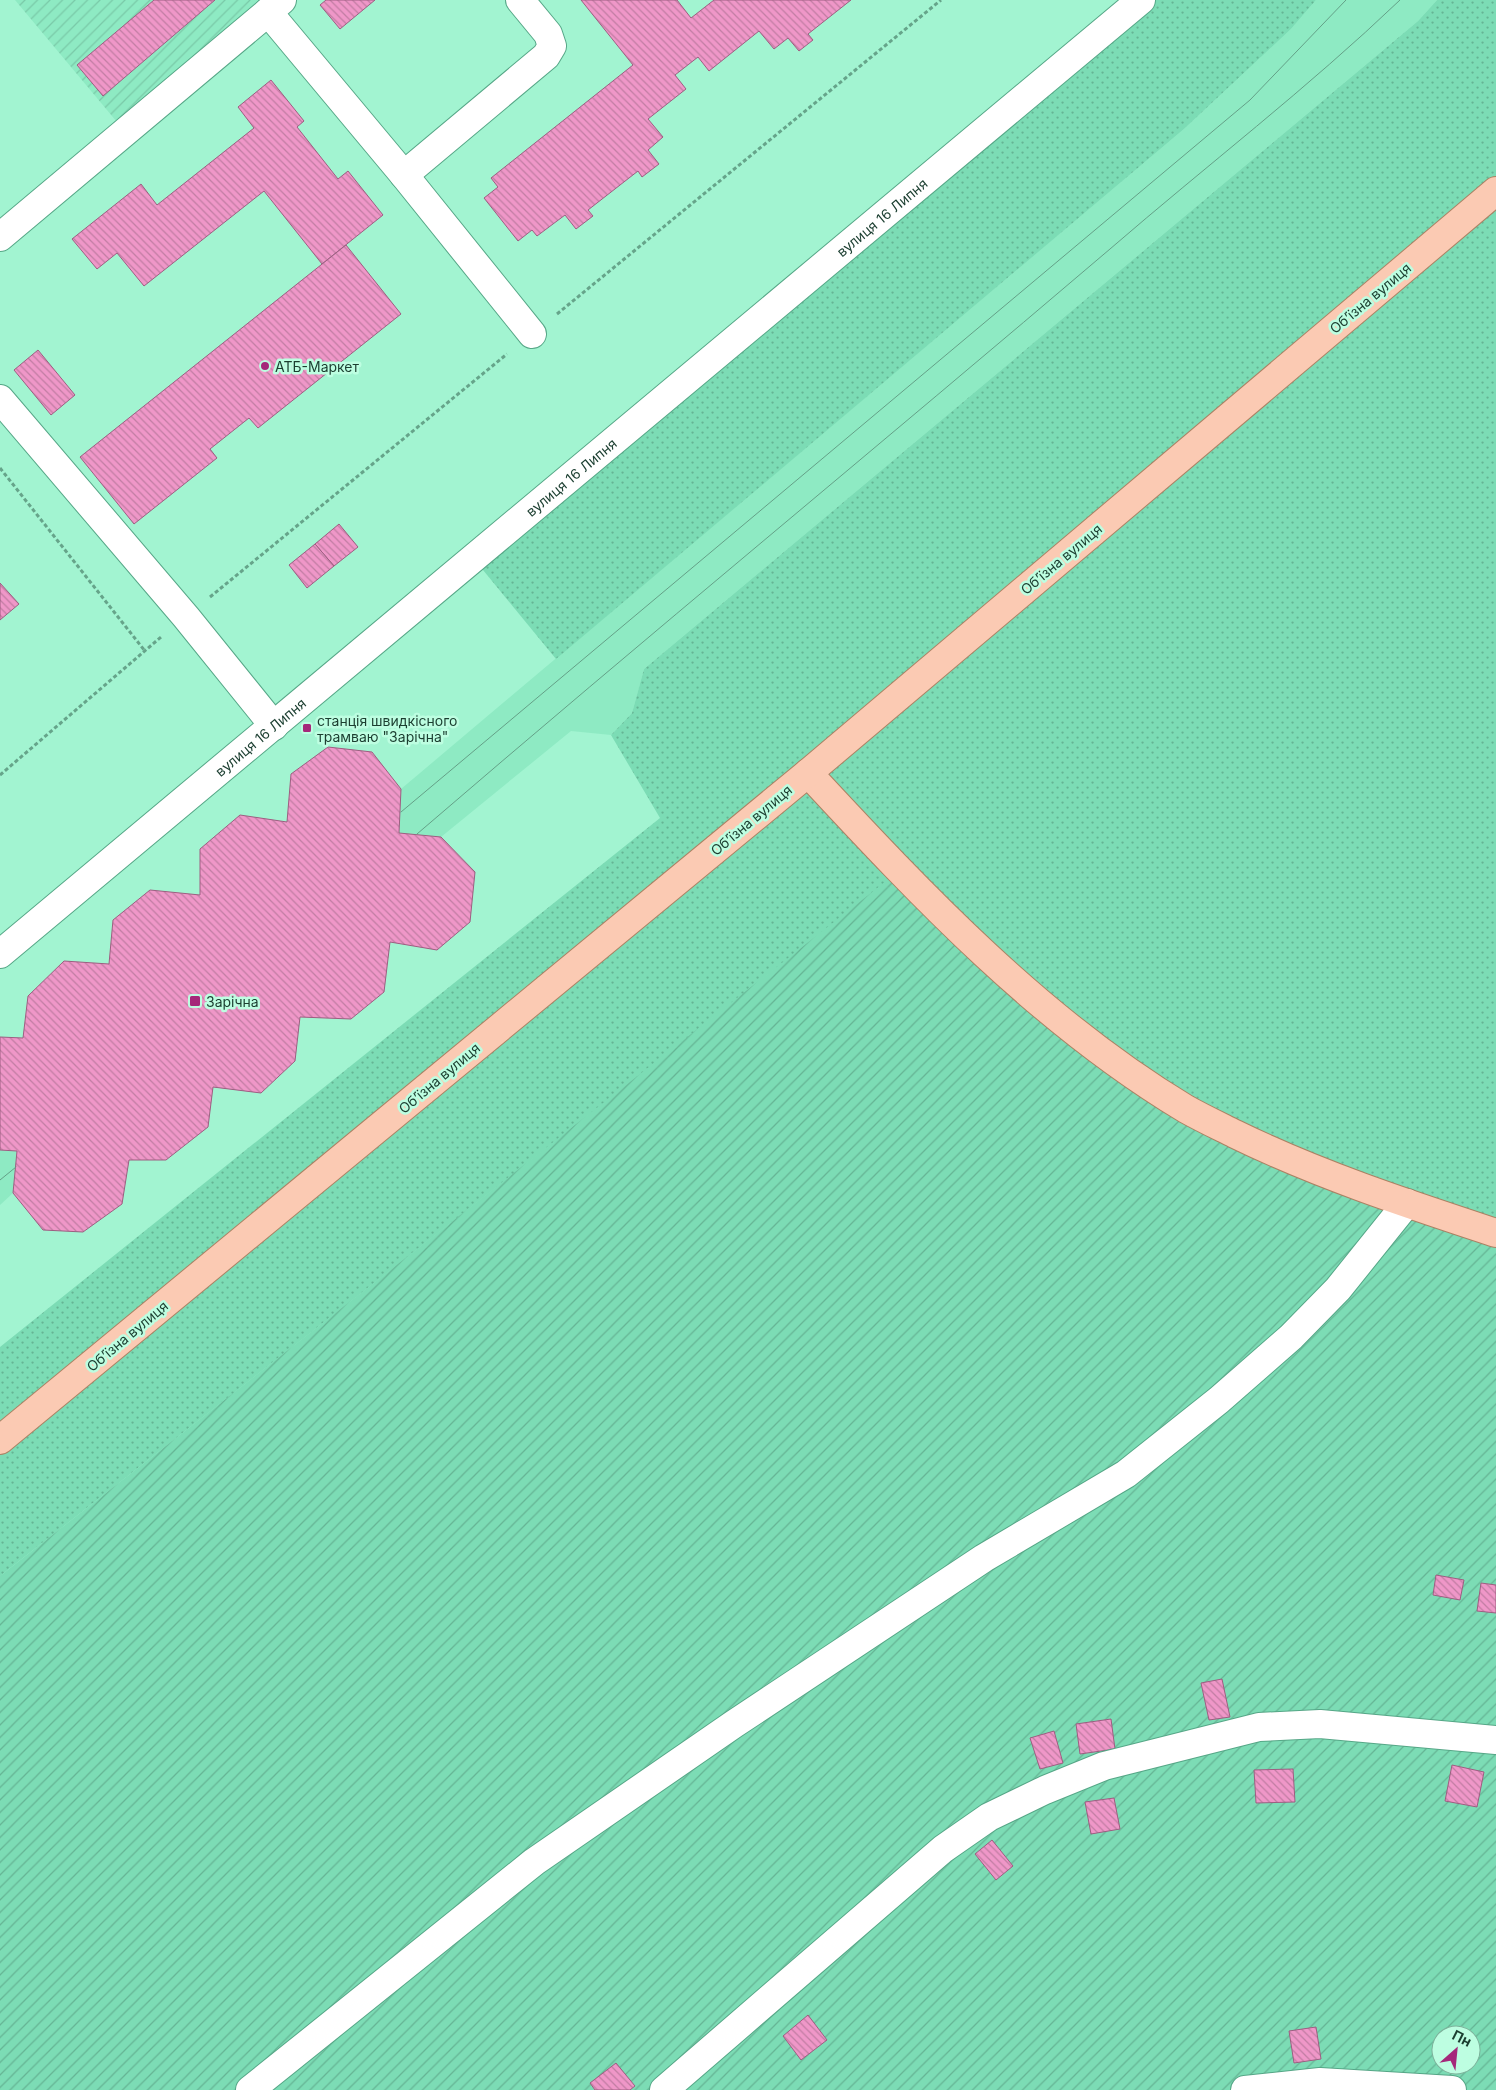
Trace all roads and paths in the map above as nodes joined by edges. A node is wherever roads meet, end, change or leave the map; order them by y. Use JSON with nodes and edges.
{"nodes":[{"id":1,"x":520,"y":0,"type":"edge"},
{"id":2,"x":941,"y":0,"type":"edge"},
{"id":3,"x":1141,"y":0,"type":"edge"},
{"id":4,"x":275,"y":6,"type":"edge"},
{"id":5,"x":404,"y":175,"type":"junction"},
{"id":6,"x":1496,"y":191,"type":"edge"},
{"id":7,"x":0,"y":237,"type":"edge"},
{"id":8,"x":532,"y":334,"type":"junction"},
{"id":9,"x":0,"y":399,"type":"edge"},
{"id":10,"x":0,"y":468,"type":"edge"},
{"id":11,"x":186,"y":617,"type":"junction"},
{"id":12,"x":145,"y":651,"type":"junction"},
{"id":13,"x":274,"y":726,"type":"junction"},
{"id":14,"x":808,"y":773,"type":"junction"},
{"id":15,"x":0,"y":775,"type":"edge"},
{"id":16,"x":0,"y":954,"type":"edge"},
{"id":17,"x":1407,"y":1203,"type":"junction"},
{"id":18,"x":1496,"y":1233,"type":"edge"},
{"id":19,"x":0,"y":1440,"type":"edge"},
{"id":20,"x":1496,"y":1740,"type":"edge"},
{"id":21,"x":250,"y":2090,"type":"edge"},
{"id":22,"x":664,"y":2090,"type":"edge"},
{"id":23,"x":1245,"y":2090,"type":"edge"},
{"id":24,"x":1452,"y":2090,"type":"edge"}],
"edges":[{"from":1,"to":5,"type":"street"},
{"from":2,"to":8,"type":"path"},
{"from":3,"to":13,"type":"street","name":"вулиця 16 Липня"},
{"from":4,"to":5,"type":"street"},
{"from":4,"to":7,"type":"street"},
{"from":5,"to":8,"type":"street"},
{"from":6,"to":14,"type":"main road","name":"Обʼїзна вулиця"},
{"from":8,"to":11,"type":"path"},
{"from":9,"to":11,"type":"street"},
{"from":10,"to":12,"type":"path"},
{"from":11,"to":12,"type":"path"},
{"from":11,"to":13,"type":"street"},
{"from":12,"to":15,"type":"path"},
{"from":13,"to":16,"type":"street","name":"вулиця 16 Липня"},
{"from":14,"to":17,"type":"main road"},
{"from":14,"to":19,"type":"main road","name":"Обʼїзна вулиця"},
{"from":17,"to":18,"type":"main road"},
{"from":17,"to":21,"type":"street"},
{"from":20,"to":22,"type":"street"},
{"from":23,"to":24,"type":"street"}]}
